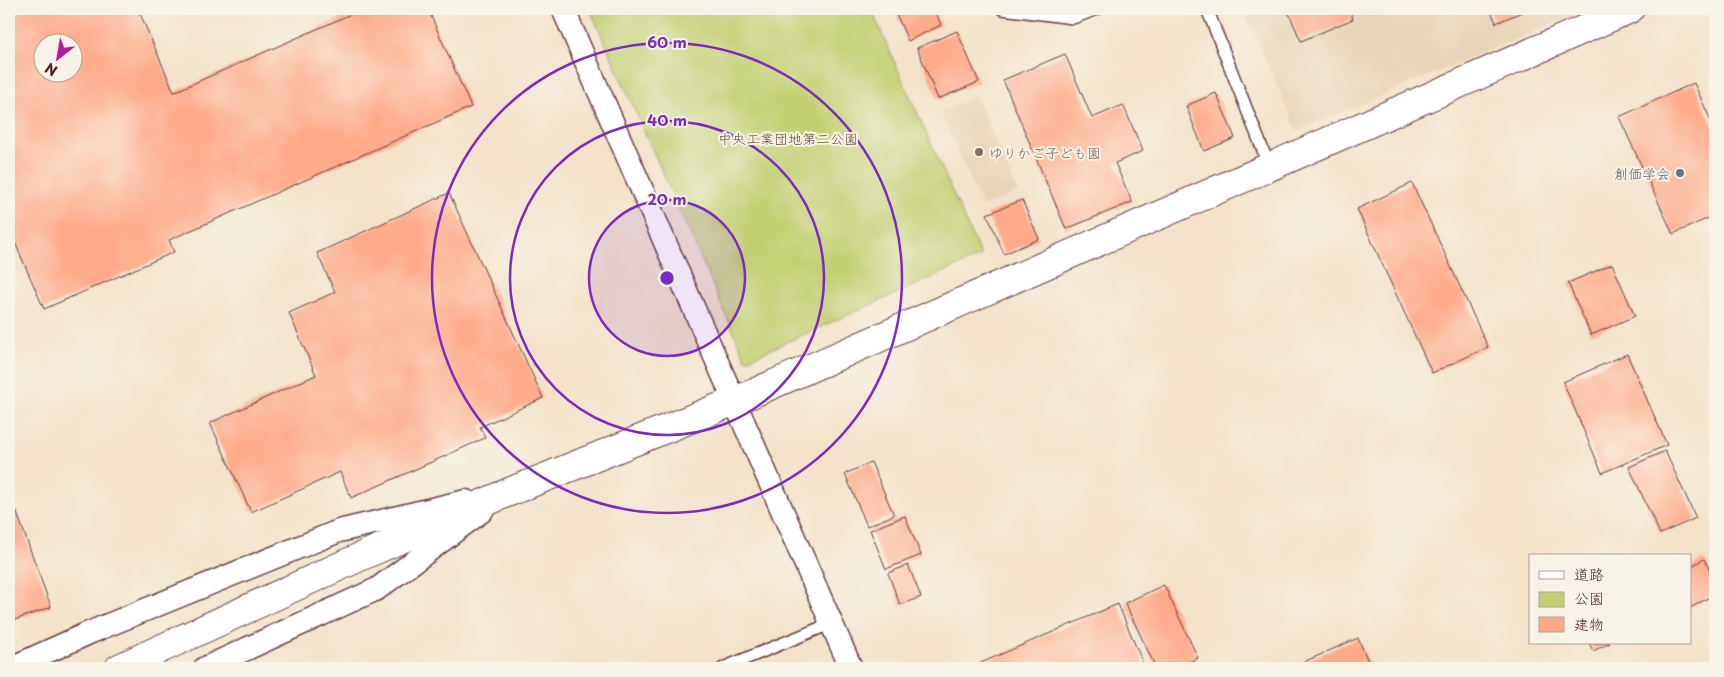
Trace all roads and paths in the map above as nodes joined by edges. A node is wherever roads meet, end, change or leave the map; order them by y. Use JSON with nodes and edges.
{"nodes":[{"id":1,"x":563,"y":9,"type":"edge"},
{"id":2,"x":1002,"y":9,"type":"edge"},
{"id":3,"x":1097,"y":9,"type":"edge"},
{"id":4,"x":1207,"y":9,"type":"edge"},
{"id":5,"x":1630,"y":9,"type":"edge"},
{"id":6,"x":1270,"y":168,"type":"junction"},
{"id":7,"x":735,"y":401,"type":"junction"},
{"id":8,"x":509,"y":492,"type":"junction"},
{"id":9,"x":832,"y":623,"type":"junction"},
{"id":10,"x":11,"y":668,"type":"edge"},
{"id":11,"x":119,"y":668,"type":"edge"},
{"id":12,"x":205,"y":668,"type":"edge"},
{"id":13,"x":723,"y":668,"type":"edge"},
{"id":14,"x":851,"y":668,"type":"edge"}],
"edges":[{"from":1,"to":7,"type":"street"},
{"from":2,"to":3,"type":"lane"},
{"from":4,"to":6,"type":"lane"},
{"from":5,"to":6,"type":"street"},
{"from":6,"to":7,"type":"street"},
{"from":7,"to":8,"type":"street"},
{"from":7,"to":9,"type":"street"},
{"from":8,"to":10,"type":"street"},
{"from":8,"to":11,"type":"street"},
{"from":8,"to":12,"type":"street"},
{"from":9,"to":13,"type":"lane"},
{"from":9,"to":14,"type":"street"}]}
